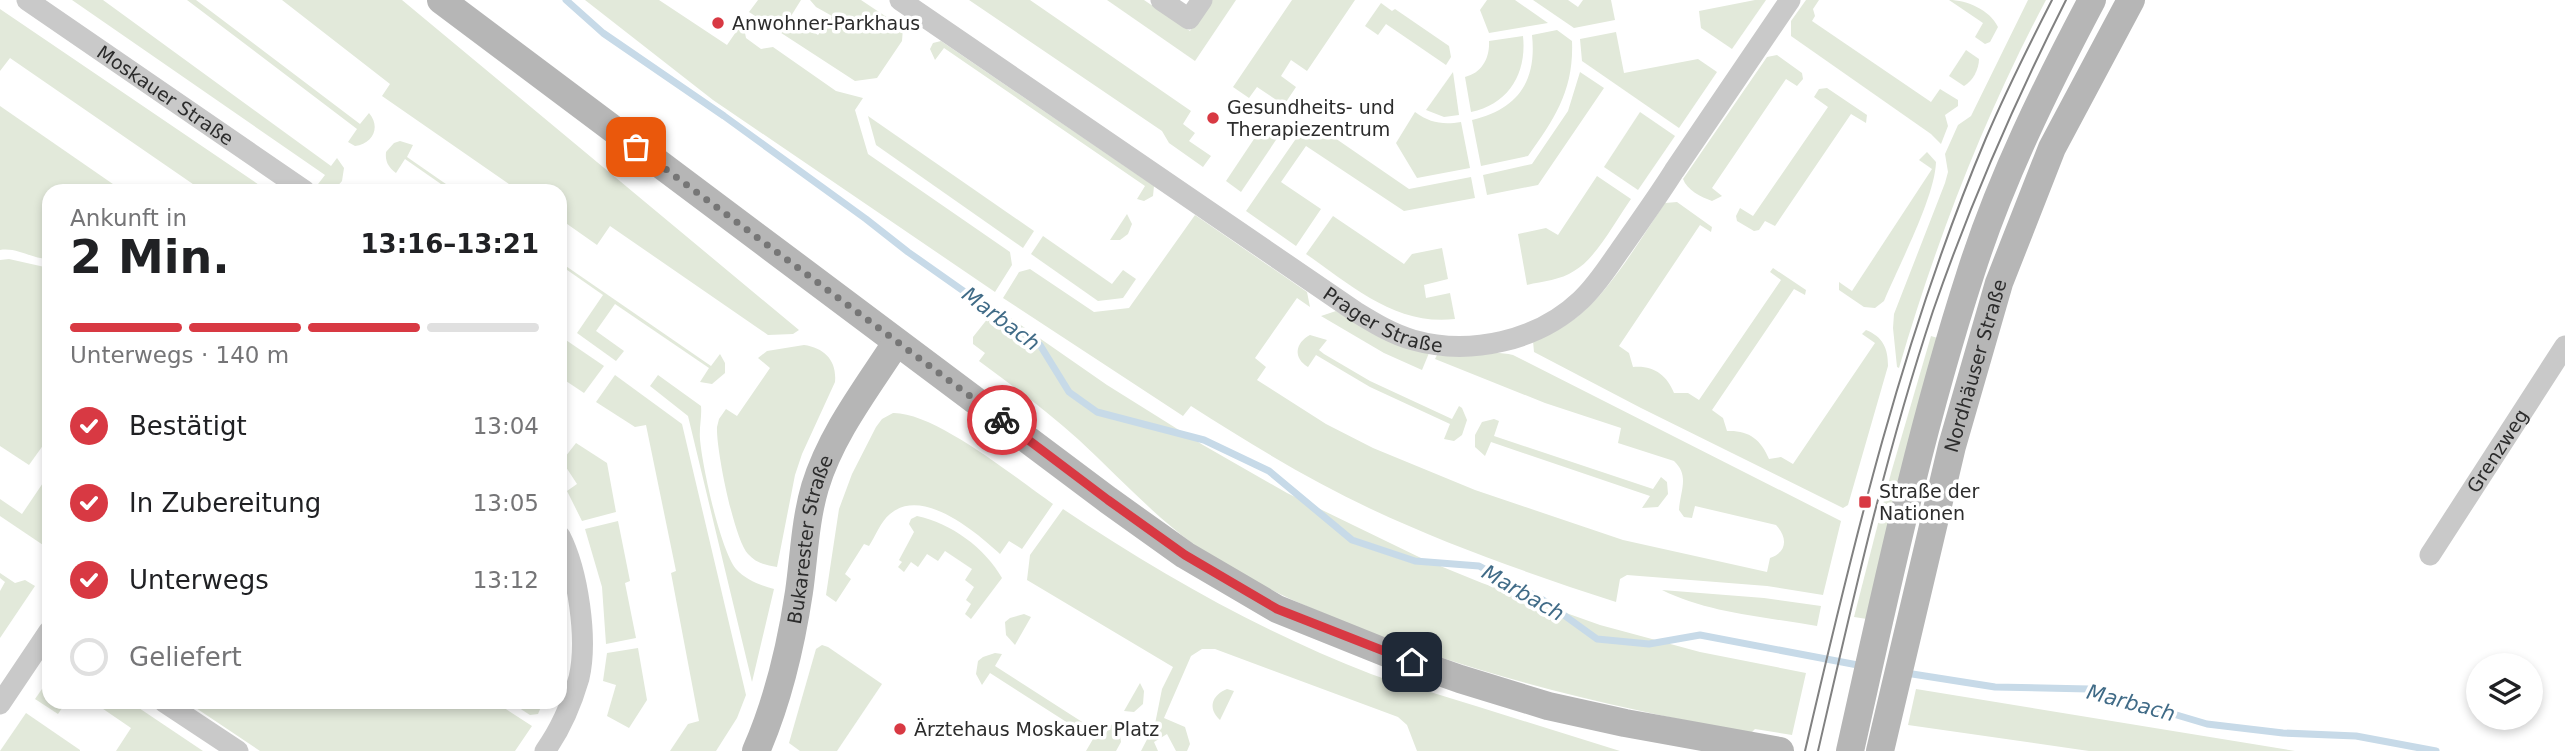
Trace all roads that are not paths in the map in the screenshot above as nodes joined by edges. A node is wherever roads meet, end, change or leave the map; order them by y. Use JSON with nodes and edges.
{"nodes":[{"id":1,"x":27,"y":0,"type":"edge"},
{"id":2,"x":441,"y":0,"type":"edge"},
{"id":3,"x":900,"y":0,"type":"edge"},
{"id":4,"x":1161,"y":0,"type":"edge"},
{"id":5,"x":1202,"y":0,"type":"edge"},
{"id":6,"x":1790,"y":0,"type":"edge"},
{"id":7,"x":2092,"y":0,"type":"edge"},
{"id":8,"x":2130,"y":0,"type":"edge"},
{"id":9,"x":295,"y":184,"type":"edge"},
{"id":10,"x":896,"y":342,"type":"junction"},
{"id":11,"x":2565,"y":346,"type":"edge"},
{"id":12,"x":567,"y":550,"type":"edge"},
{"id":13,"x":2430,"y":555,"type":"dead end"},
{"id":14,"x":42,"y":641,"type":"edge"},
{"id":15,"x":0,"y":704,"type":"edge"},
{"id":16,"x":567,"y":707,"type":"edge"},
{"id":17,"x":175,"y":709,"type":"edge"},
{"id":18,"x":566,"y":709,"type":"edge"},
{"id":19,"x":238,"y":751,"type":"edge"},
{"id":20,"x":545,"y":751,"type":"edge"},
{"id":21,"x":756,"y":751,"type":"edge"},
{"id":22,"x":1780,"y":751,"type":"edge"},
{"id":23,"x":1850,"y":751,"type":"edge"},
{"id":24,"x":1880,"y":751,"type":"edge"}],
"edges":[{"from":1,"to":9,"type":"street","name":"Moskauer Straße"},
{"from":2,"to":10,"type":"main road"},
{"from":3,"to":6,"type":"street","name":"Prager Straße"},
{"from":4,"to":5,"type":"street"},
{"from":7,"to":23,"type":"main road","name":"Nordhäuser Straße"},
{"from":8,"to":24,"type":"main road","name":"Nordhäuser Straße"},
{"from":10,"to":21,"type":"main road","name":"Bukarester Straße"},
{"from":10,"to":22,"type":"main road"},
{"from":11,"to":13,"type":"street","name":"Grenzweg"},
{"from":12,"to":16,"type":"street"},
{"from":14,"to":15,"type":"street"},
{"from":17,"to":19,"type":"street"},
{"from":18,"to":20,"type":"street"}]}
